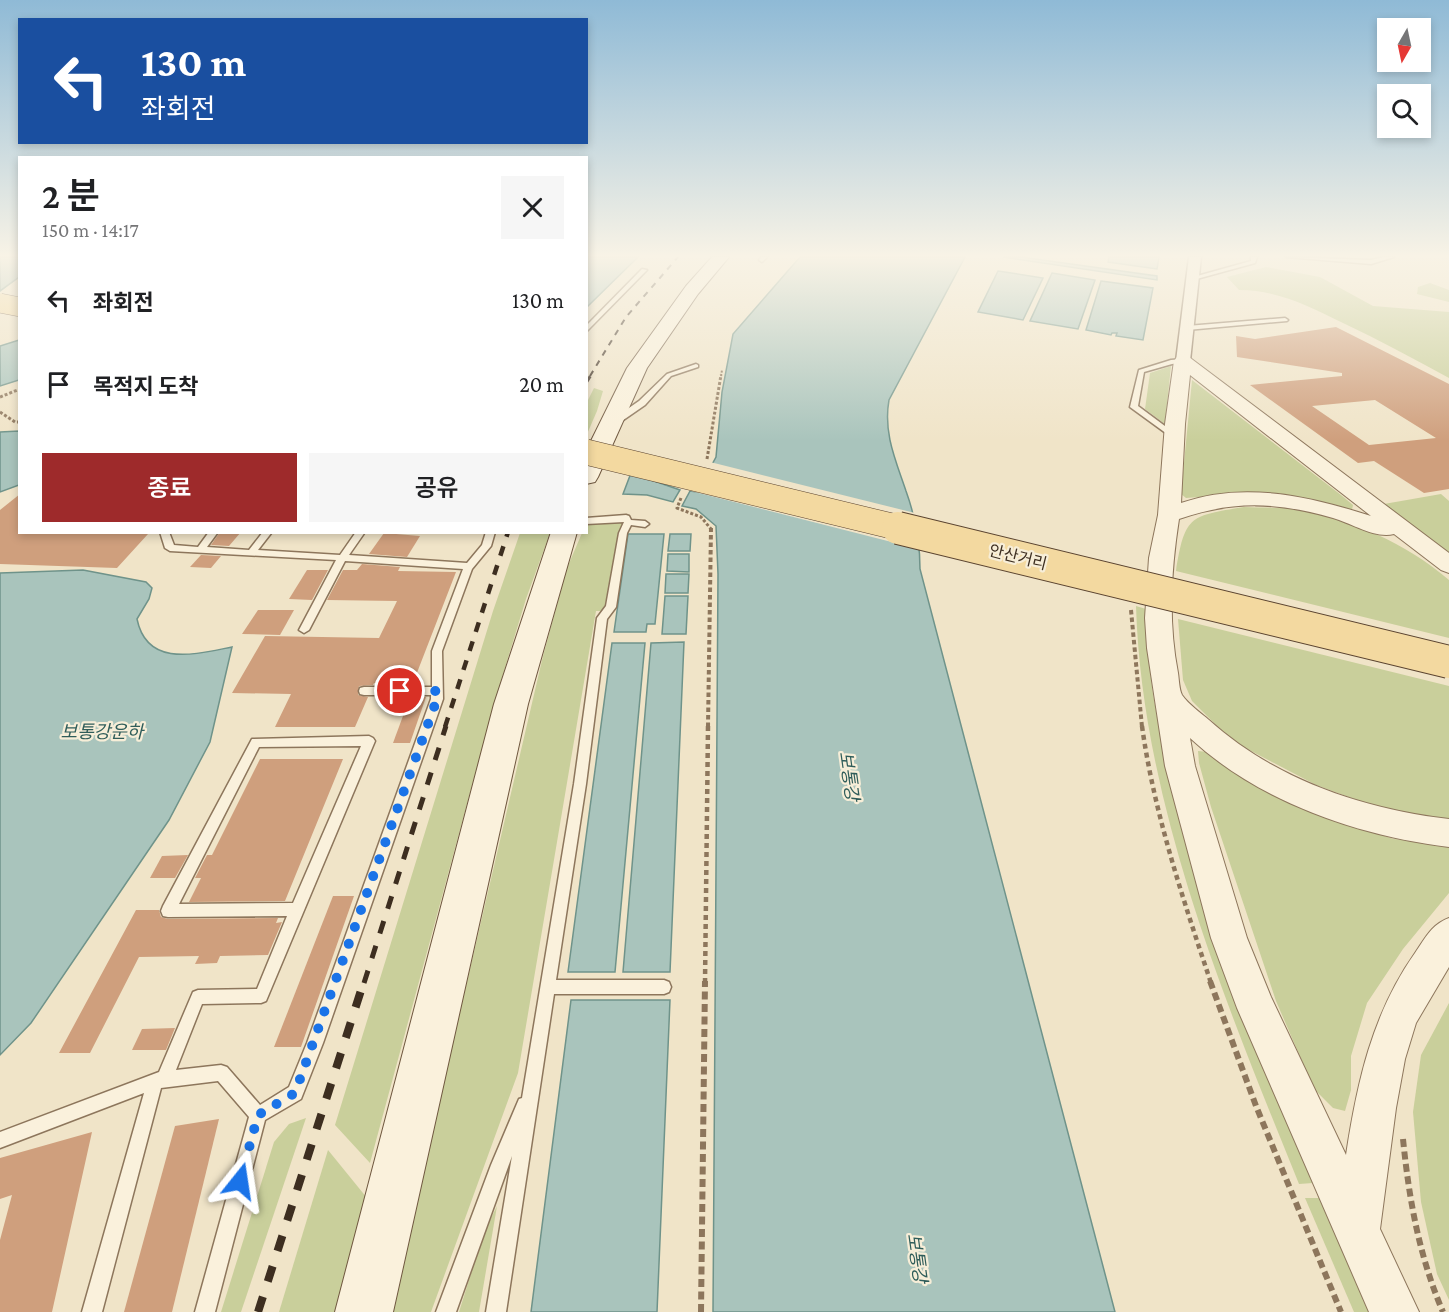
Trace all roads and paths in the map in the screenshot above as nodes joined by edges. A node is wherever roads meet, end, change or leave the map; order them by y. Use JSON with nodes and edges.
{"nodes":[{"id":1,"x":672,"y":318,"type":"edge"},
{"id":2,"x":1188,"y":318,"type":"edge"},
{"id":3,"x":1286,"y":320,"type":"dead end"},
{"id":4,"x":1187,"y":328,"type":"junction"},
{"id":5,"x":1183,"y":361,"type":"junction"},
{"id":6,"x":696,"y":366,"type":"dead end"},
{"id":7,"x":722,"y":370,"type":"dead end"},
{"id":8,"x":18,"y":389,"type":"edge"},
{"id":9,"x":0,"y":397,"type":"edge"},
{"id":10,"x":0,"y":412,"type":"edge"},
{"id":11,"x":18,"y":422,"type":"edge"},
{"id":12,"x":609,"y":426,"type":"junction"},
{"id":13,"x":588,"y":452,"type":"edge"},
{"id":14,"x":703,"y":464,"type":"dead end"},
{"id":15,"x":588,"y":473,"type":"edge"},
{"id":16,"x":684,"y":491,"type":"dead end"},
{"id":17,"x":1169,"y":515,"type":"junction"},
{"id":18,"x":588,"y":520,"type":"edge"},
{"id":19,"x":628,"y":522,"type":"junction"},
{"id":20,"x":645,"y":524,"type":"dead end"},
{"id":21,"x":165,"y":534,"type":"edge"},
{"id":22,"x":212,"y":534,"type":"edge"},
{"id":23,"x":266,"y":534,"type":"edge"},
{"id":24,"x":360,"y":534,"type":"edge"},
{"id":25,"x":490,"y":534,"type":"edge"},
{"id":26,"x":563,"y":534,"type":"edge"},
{"id":27,"x":1416,"y":541,"type":"junction"},
{"id":28,"x":200,"y":550,"type":"junction"},
{"id":29,"x":251,"y":553,"type":"junction"},
{"id":30,"x":342,"y":558,"type":"junction"},
{"id":31,"x":1449,"y":565,"type":"edge"},
{"id":32,"x":468,"y":568,"type":"junction"},
{"id":33,"x":304,"y":630,"type":"dead end"},
{"id":34,"x":1449,"y":662,"type":"edge"},
{"id":35,"x":364,"y":691,"type":"dead end"},
{"id":36,"x":437,"y":691,"type":"junction"},
{"id":37,"x":1170,"y":700,"type":"junction"},
{"id":38,"x":1449,"y":833,"type":"edge"},
{"id":39,"x":297,"y":909,"type":"junction"},
{"id":40,"x":1449,"y":935,"type":"edge"},
{"id":41,"x":548,"y":987,"type":"junction"},
{"id":42,"x":664,"y":987,"type":"dead end"},
{"id":43,"x":159,"y":1080,"type":"junction"},
{"id":44,"x":532,"y":1089,"type":"junction"},
{"id":45,"x":258,"y":1115,"type":"junction"},
{"id":46,"x":1402,"y":1129,"type":"dead end"},
{"id":47,"x":0,"y":1140,"type":"edge"},
{"id":48,"x":1357,"y":1231,"type":"junction"},
{"id":49,"x":92,"y":1312,"type":"edge"},
{"id":50,"x":205,"y":1312,"type":"edge"},
{"id":51,"x":364,"y":1312,"type":"edge"},
{"id":52,"x":446,"y":1312,"type":"edge"},
{"id":53,"x":496,"y":1312,"type":"edge"},
{"id":54,"x":701,"y":1312,"type":"edge"},
{"id":55,"x":1394,"y":1312,"type":"edge"},
{"id":56,"x":1443,"y":1312,"type":"edge"}],
"edges":[{"from":1,"to":12,"type":"main road"},
{"from":2,"to":4,"type":"street"},
{"from":3,"to":4,"type":"lane"},
{"from":4,"to":5,"type":"street"},
{"from":5,"to":17,"type":"street"},
{"from":5,"to":27,"type":"street"},
{"from":6,"to":12,"type":"lane"},
{"from":7,"to":14,"type":"path"},
{"from":8,"to":9,"type":"path"},
{"from":10,"to":11,"type":"path"},
{"from":12,"to":15,"type":"main road"},
{"from":13,"to":34,"type":"main road","name":"안산거리","bridge":true},
{"from":16,"to":54,"type":"path"},
{"from":17,"to":27,"type":"street"},
{"from":17,"to":37,"type":"street"},
{"from":18,"to":19,"type":"lane"},
{"from":19,"to":20,"type":"lane"},
{"from":19,"to":41,"type":"lane"},
{"from":21,"to":28,"type":"lane"},
{"from":22,"to":28,"type":"lane"},
{"from":23,"to":29,"type":"lane"},
{"from":24,"to":30,"type":"lane"},
{"from":25,"to":32,"type":"lane"},
{"from":26,"to":51,"type":"main road"},
{"from":27,"to":31,"type":"street"},
{"from":28,"to":29,"type":"lane"},
{"from":29,"to":30,"type":"lane"},
{"from":30,"to":32,"type":"lane"},
{"from":30,"to":33,"type":"lane"},
{"from":32,"to":36,"type":"lane"},
{"from":35,"to":36,"type":"lane"},
{"from":36,"to":45,"type":"lane"},
{"from":37,"to":38,"type":"street"},
{"from":37,"to":48,"type":"street"},
{"from":39,"to":39,"type":"lane"},
{"from":39,"to":43,"type":"lane"},
{"from":40,"to":48,"type":"street"},
{"from":41,"to":42,"type":"lane"},
{"from":41,"to":44,"type":"lane"},
{"from":43,"to":45,"type":"lane"},
{"from":43,"to":47,"type":"lane"},
{"from":43,"to":49,"type":"lane"},
{"from":44,"to":52,"type":"lane"},
{"from":44,"to":53,"type":"lane"},
{"from":45,"to":50,"type":"lane"},
{"from":46,"to":56,"type":"path"},
{"from":48,"to":55,"type":"street"}]}
